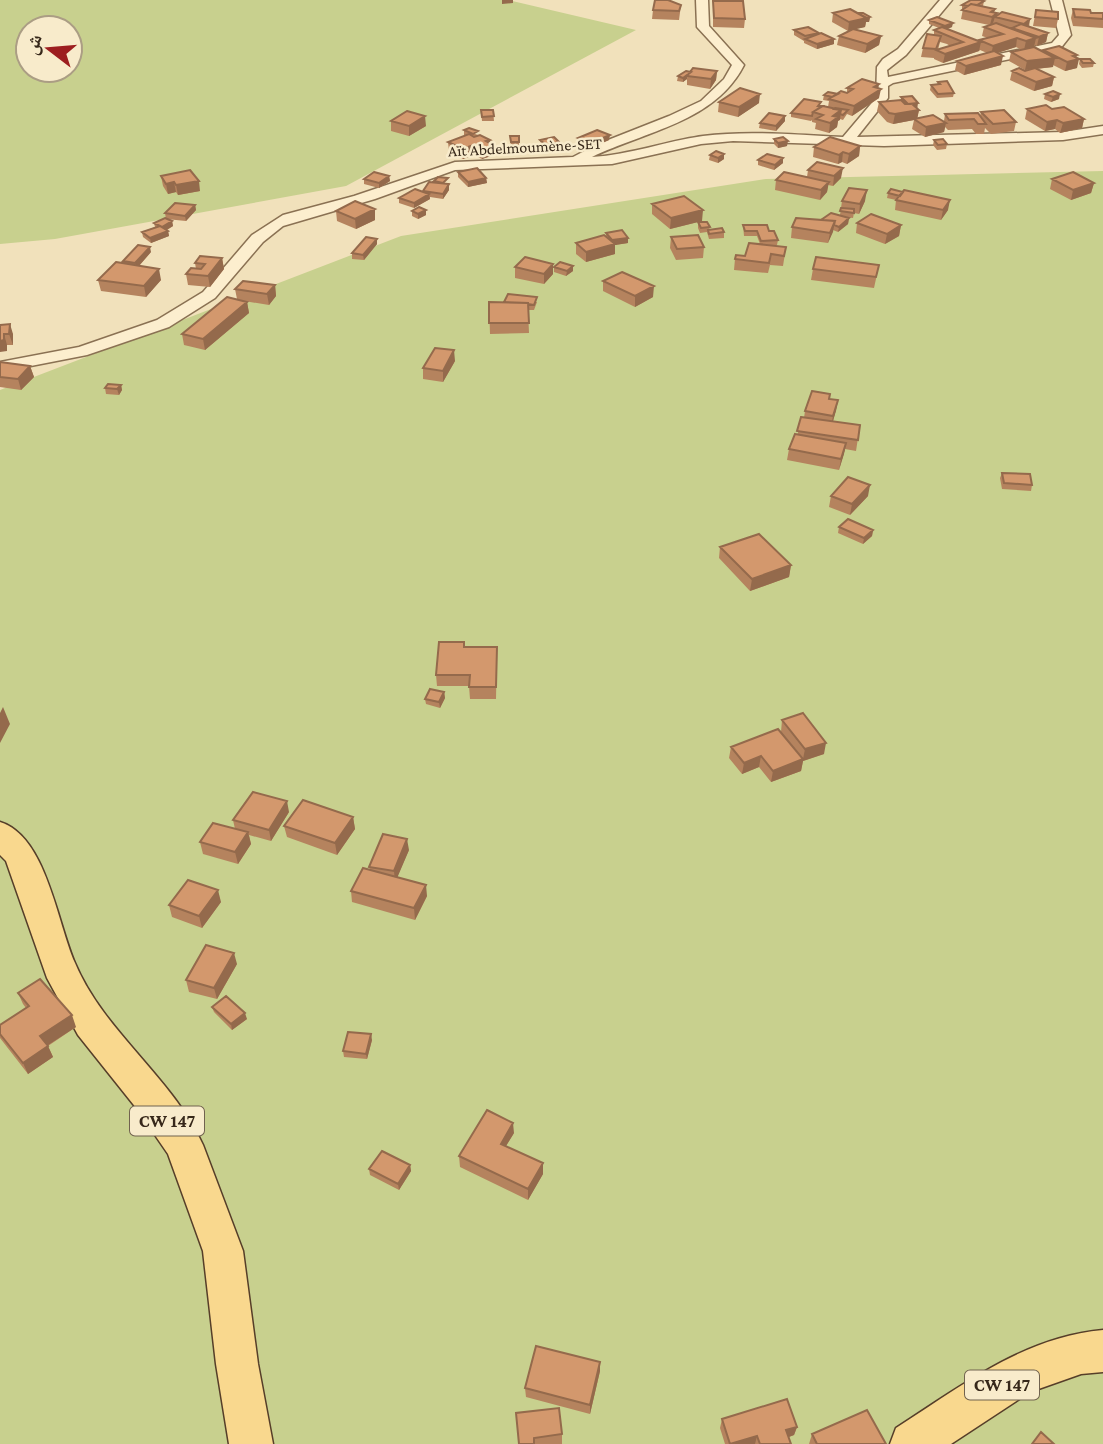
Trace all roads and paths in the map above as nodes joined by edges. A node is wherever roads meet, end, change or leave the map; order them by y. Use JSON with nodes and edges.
{"nodes":[{"id":1,"x":702,"y":0,"type":"edge"},
{"id":2,"x":946,"y":0,"type":"edge"},
{"id":3,"x":1056,"y":0,"type":"edge"},
{"id":4,"x":882,"y":83,"type":"junction"},
{"id":5,"x":1103,"y":130,"type":"edge"},
{"id":6,"x":846,"y":142,"type":"junction"},
{"id":7,"x":571,"y":162,"type":"junction"},
{"id":8,"x":0,"y":368,"type":"edge"},
{"id":9,"x":0,"y":834,"type":"edge"},
{"id":10,"x":1103,"y":1351,"type":"edge"},
{"id":11,"x":251,"y":1444,"type":"edge"},
{"id":12,"x":912,"y":1444,"type":"edge"}],
"edges":[{"from":1,"to":7,"type":"street"},
{"from":2,"to":4,"type":"street"},
{"from":3,"to":4,"type":"street"},
{"from":4,"to":6,"type":"street"},
{"from":5,"to":6,"type":"street","name":"Aït Abdelmoumène-SET"},
{"from":6,"to":7,"type":"street","name":"Aït Abdelmoumène-SET"},
{"from":7,"to":8,"type":"street","name":"Aït Abdelmoumène-SET"},
{"from":9,"to":11,"type":"main road","number":"CW 147"},
{"from":10,"to":12,"type":"main road","number":"CW 147"}]}
